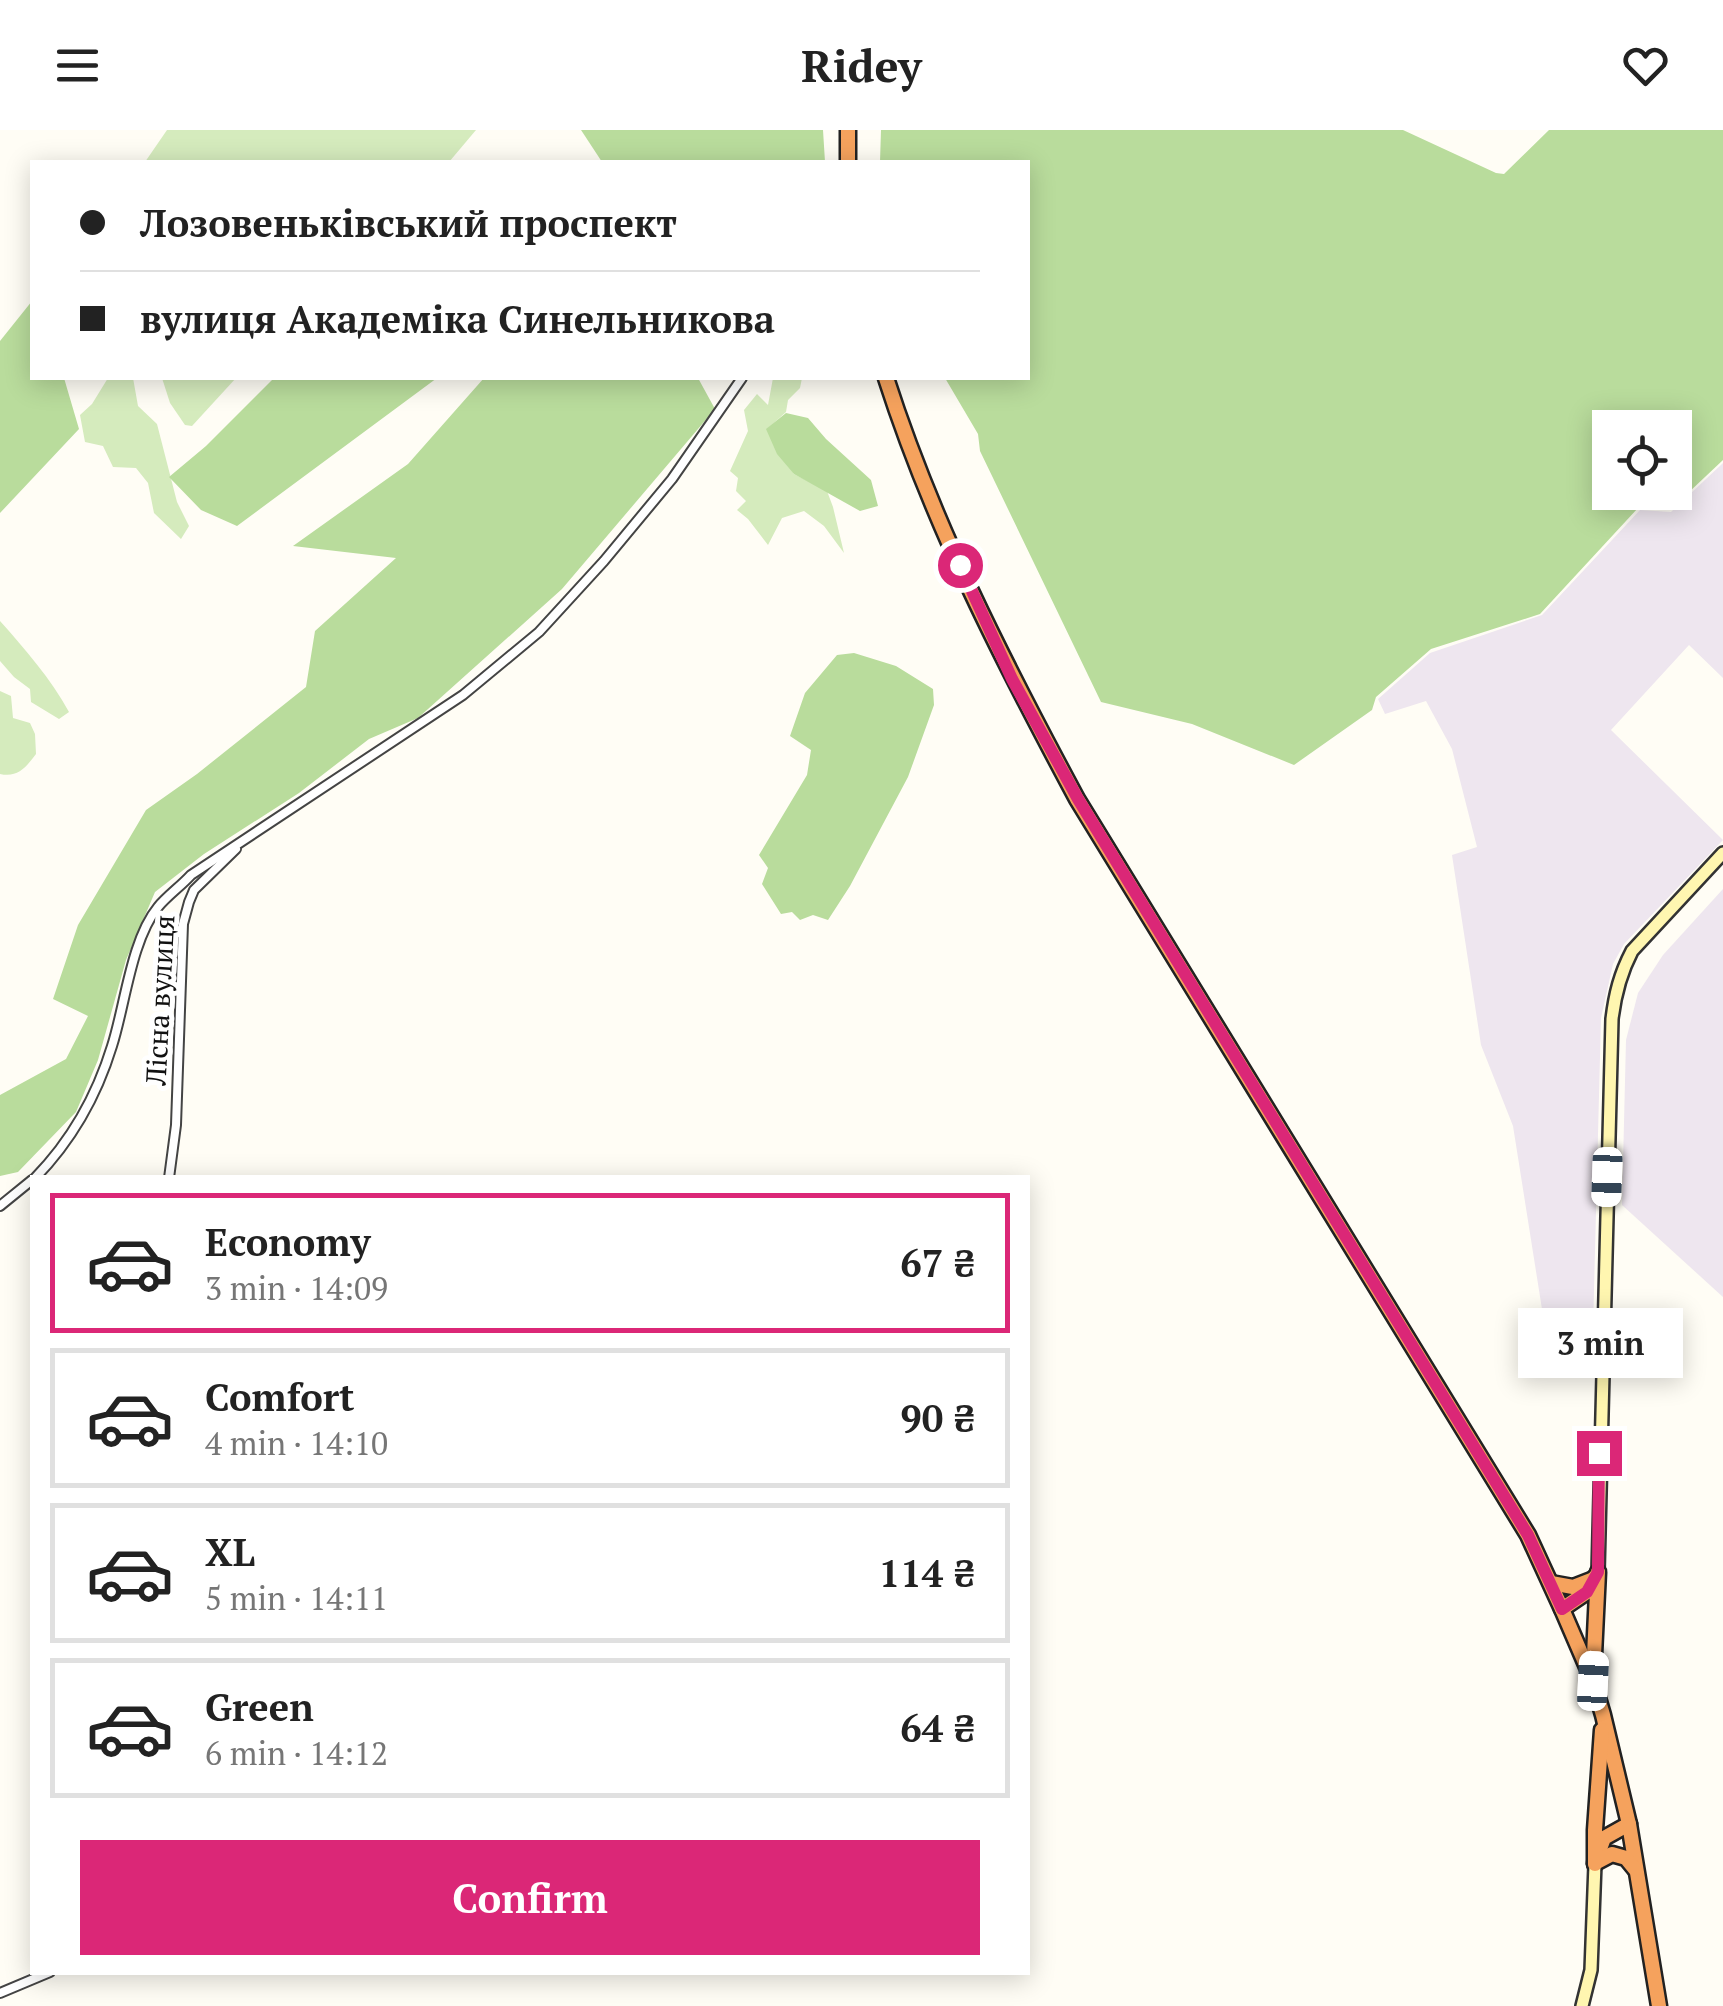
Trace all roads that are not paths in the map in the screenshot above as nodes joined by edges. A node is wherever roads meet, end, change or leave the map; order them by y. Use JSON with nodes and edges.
{"nodes":[{"id":1,"x":848,"y":130,"type":"edge"},
{"id":2,"x":848,"y":160,"type":"edge"},
{"id":3,"x":741,"y":380,"type":"edge"},
{"id":4,"x":887,"y":380,"type":"edge"},
{"id":5,"x":238,"y":845,"type":"junction"},
{"id":6,"x":1723,"y":853,"type":"edge"},
{"id":7,"x":38,"y":1175,"type":"edge"},
{"id":8,"x":169,"y":1175,"type":"edge"},
{"id":9,"x":30,"y":1182,"type":"edge"},
{"id":10,"x":0,"y":1206,"type":"edge"},
{"id":11,"x":1598,"y":1572,"type":"junction"},
{"id":12,"x":1552,"y":1583,"type":"junction"},
{"id":13,"x":1562,"y":1609,"type":"junction"},
{"id":14,"x":1593,"y":1681,"type":"junction"},
{"id":15,"x":1603,"y":1715,"type":"junction"},
{"id":16,"x":1630,"y":1824,"type":"junction"},
{"id":17,"x":1595,"y":1864,"type":"junction"},
{"id":18,"x":1637,"y":1872,"type":"junction"},
{"id":19,"x":30,"y":1973,"type":"edge"},
{"id":20,"x":42,"y":1975,"type":"edge"},
{"id":21,"x":5,"y":1990,"type":"edge"},
{"id":22,"x":1582,"y":2006,"type":"edge"},
{"id":23,"x":1659,"y":2006,"type":"edge"}],
"edges":[{"from":1,"to":2,"type":"highway"},
{"from":3,"to":5,"type":"street"},
{"from":4,"to":12,"type":"highway"},
{"from":5,"to":7,"type":"street"},
{"from":5,"to":8,"type":"street","name":"Лісна вулиця"},
{"from":6,"to":11,"type":"street"},
{"from":9,"to":10,"type":"street"},
{"from":11,"to":12,"type":"highway"},
{"from":11,"to":13,"type":"highway"},
{"from":11,"to":14,"type":"highway"},
{"from":12,"to":13,"type":"highway"},
{"from":13,"to":14,"type":"highway"},
{"from":14,"to":15,"type":"highway"},
{"from":15,"to":16,"type":"highway"},
{"from":15,"to":17,"type":"highway"},
{"from":16,"to":17,"type":"highway"},
{"from":16,"to":18,"type":"highway"},
{"from":17,"to":18,"type":"highway"},
{"from":17,"to":22,"type":"street"},
{"from":18,"to":23,"type":"highway"},
{"from":19,"to":21,"type":"street"},
{"from":20,"to":21,"type":"street"}]}
